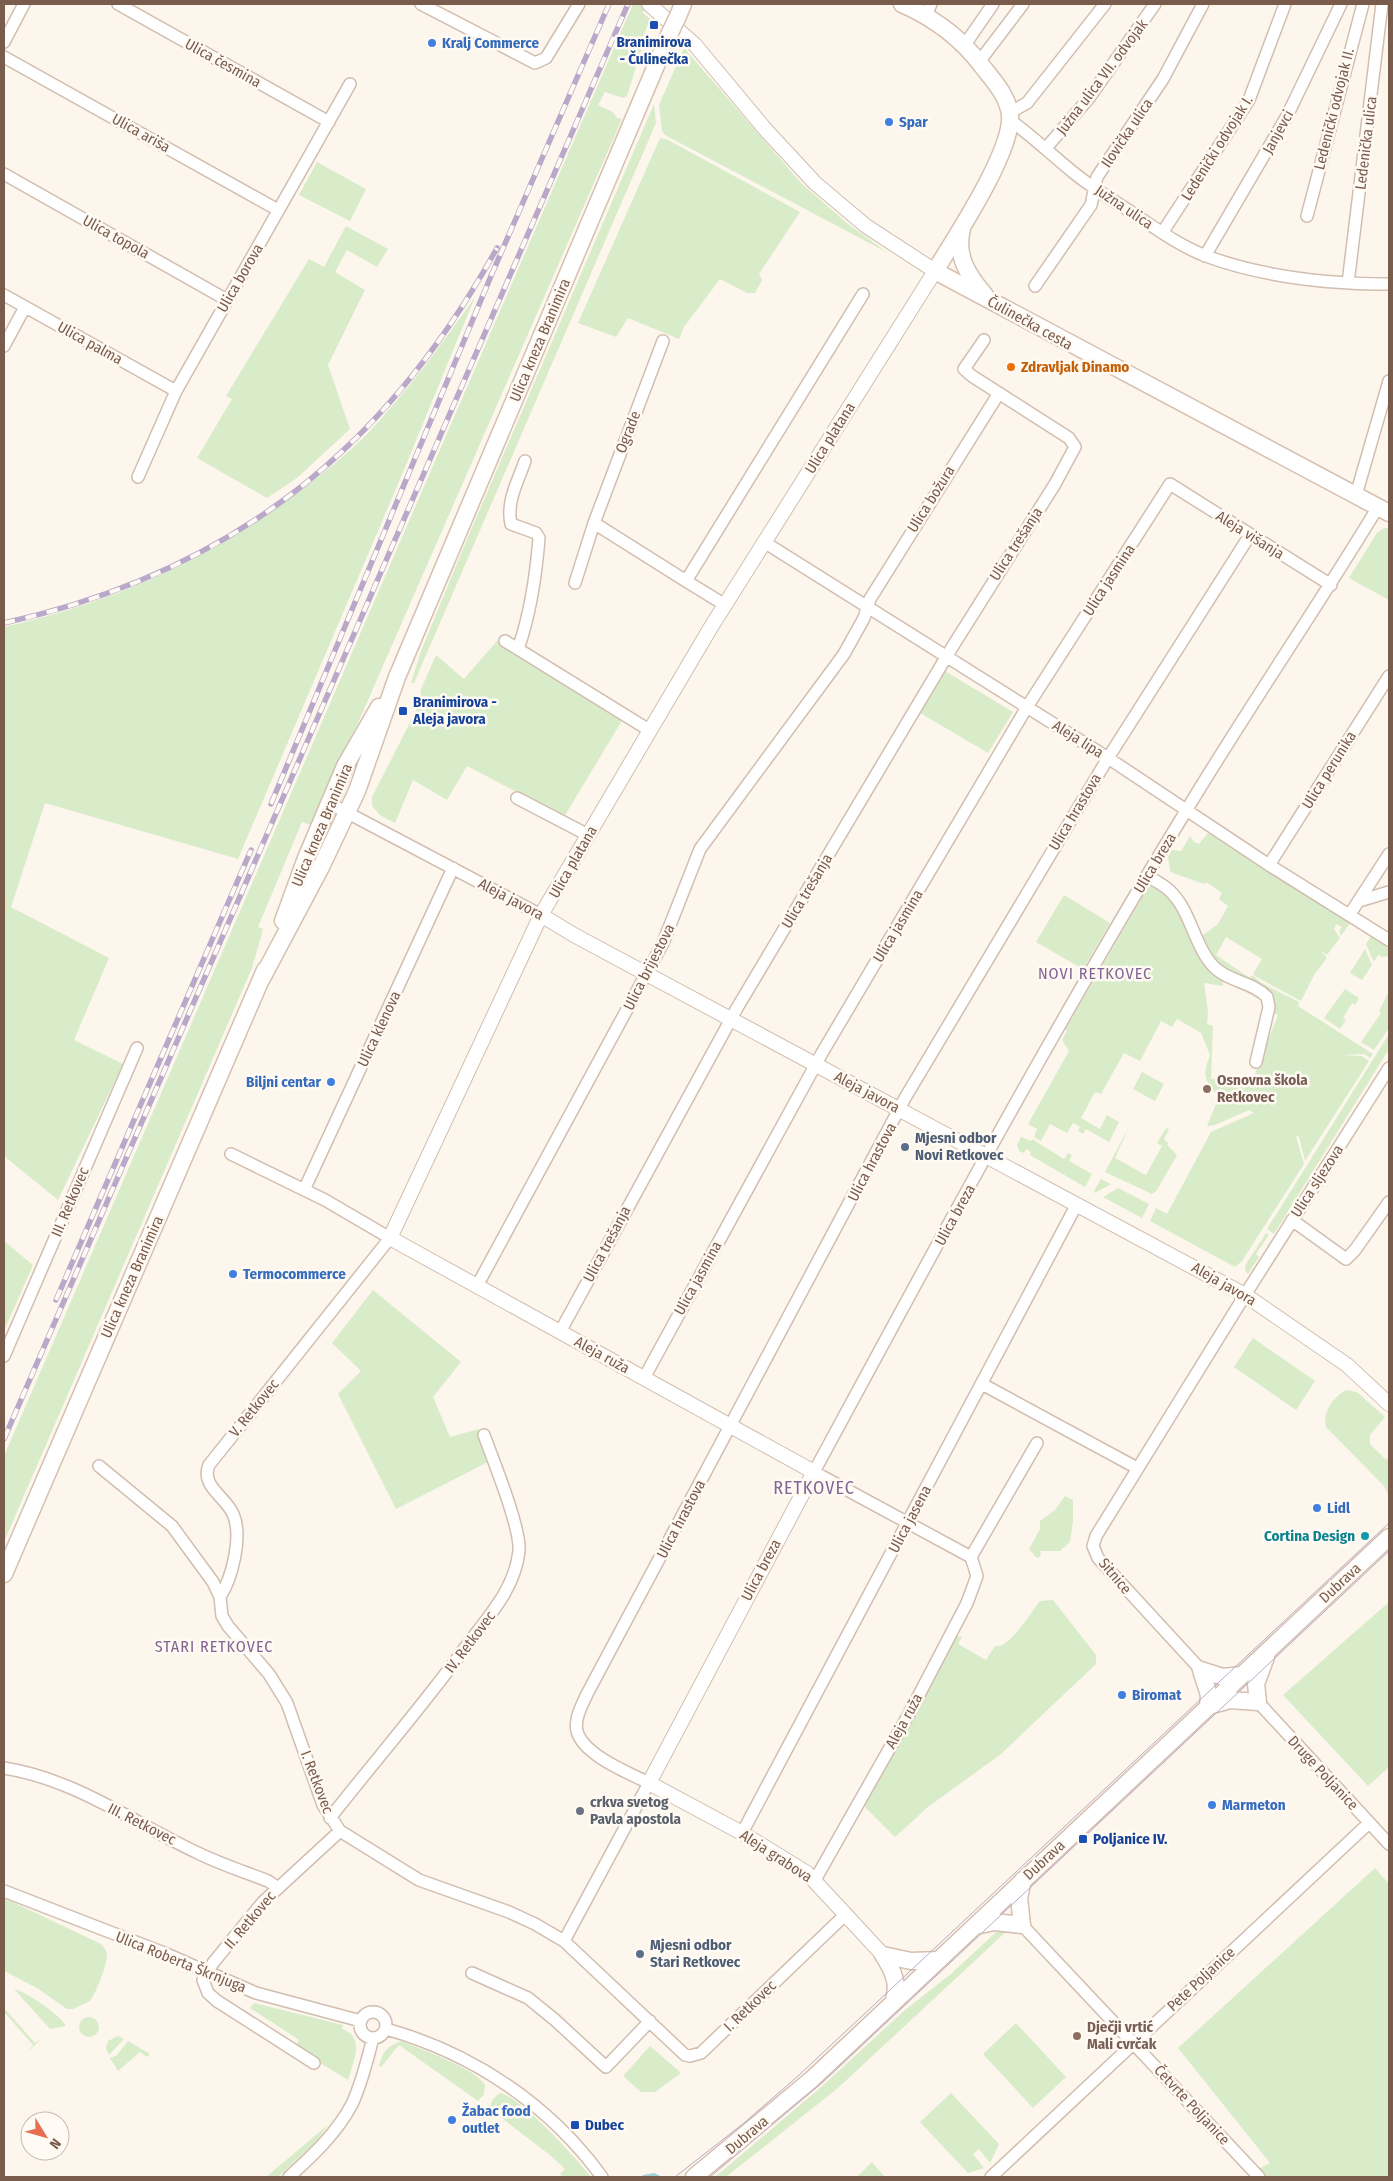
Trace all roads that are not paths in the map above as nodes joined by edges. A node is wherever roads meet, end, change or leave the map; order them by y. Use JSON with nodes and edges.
{"nodes":[{"id":1,"x":24,"y":4,"type":"edge"},
{"id":2,"x":118,"y":4,"type":"edge"},
{"id":3,"x":421,"y":4,"type":"edge"},
{"id":4,"x":579,"y":4,"type":"edge"},
{"id":5,"x":648,"y":4,"type":"edge"},
{"id":6,"x":902,"y":4,"type":"edge"},
{"id":7,"x":993,"y":4,"type":"edge"},
{"id":8,"x":1023,"y":4,"type":"edge"},
{"id":9,"x":1105,"y":4,"type":"edge"},
{"id":10,"x":1155,"y":4,"type":"edge"},
{"id":11,"x":1204,"y":4,"type":"edge"},
{"id":12,"x":1285,"y":4,"type":"edge"},
{"id":13,"x":1341,"y":4,"type":"edge"},
{"id":14,"x":1363,"y":4,"type":"edge"},
{"id":15,"x":1382,"y":4,"type":"edge"},
{"id":16,"x":681,"y":10,"type":"edge"},
{"id":17,"x":928,"y":10,"type":"edge"},
{"id":18,"x":4,"y":42,"type":"edge"},
{"id":19,"x":964,"y":46,"type":"junction"},
{"id":20,"x":4,"y":56,"type":"edge"},
{"id":21,"x":979,"y":62,"type":"junction"},
{"id":22,"x":350,"y":84,"type":"dead end"},
{"id":23,"x":1010,"y":116,"type":"junction"},
{"id":24,"x":328,"y":122,"type":"junction"},
{"id":25,"x":1046,"y":148,"type":"junction"},
{"id":26,"x":4,"y":174,"type":"edge"},
{"id":27,"x":1094,"y":187,"type":"junction"},
{"id":28,"x":278,"y":210,"type":"junction"},
{"id":29,"x":1307,"y":216,"type":"dead end"},
{"id":30,"x":964,"y":222,"type":"junction"},
{"id":31,"x":1162,"y":233,"type":"junction"},
{"id":32,"x":1206,"y":256,"type":"junction"},
{"id":33,"x":935,"y":271,"type":"junction"},
{"id":34,"x":1348,"y":283,"type":"junction"},
{"id":35,"x":1389,"y":284,"type":"edge"},
{"id":36,"x":1034,"y":286,"type":"dead end"},
{"id":37,"x":863,"y":294,"type":"dead end"},
{"id":38,"x":4,"y":296,"type":"edge"},
{"id":39,"x":227,"y":300,"type":"junction"},
{"id":40,"x":988,"y":300,"type":"junction"},
{"id":41,"x":25,"y":307,"type":"junction"},
{"id":42,"x":984,"y":340,"type":"dead end"},
{"id":43,"x":663,"y":341,"type":"dead end"},
{"id":44,"x":4,"y":346,"type":"edge"},
{"id":45,"x":1389,"y":381,"type":"edge"},
{"id":46,"x":176,"y":391,"type":"junction"},
{"id":47,"x":998,"y":393,"type":"junction"},
{"id":48,"x":526,"y":461,"type":"dead end"},
{"id":49,"x":138,"y":477,"type":"dead end"},
{"id":50,"x":1170,"y":484,"type":"joint"},
{"id":51,"x":1356,"y":495,"type":"junction"},
{"id":52,"x":1384,"y":510,"type":"edge"},
{"id":53,"x":594,"y":523,"type":"junction"},
{"id":54,"x":1250,"y":535,"type":"junction"},
{"id":55,"x":764,"y":542,"type":"junction"},
{"id":56,"x":686,"y":582,"type":"junction"},
{"id":57,"x":575,"y":583,"type":"dead end"},
{"id":58,"x":1331,"y":585,"type":"junction"},
{"id":59,"x":725,"y":605,"type":"junction"},
{"id":60,"x":867,"y":608,"type":"junction"},
{"id":61,"x":506,"y":641,"type":"dead end"},
{"id":62,"x":518,"y":649,"type":"junction"},
{"id":63,"x":947,"y":656,"type":"junction"},
{"id":64,"x":1389,"y":676,"type":"edge"},
{"id":65,"x":396,"y":677,"type":"junction"},
{"id":66,"x":1028,"y":707,"type":"junction"},
{"id":67,"x":649,"y":730,"type":"junction"},
{"id":68,"x":1108,"y":758,"type":"junction"},
{"id":69,"x":517,"y":798,"type":"dead end"},
{"id":70,"x":329,"y":803,"type":"junction"},
{"id":71,"x":1186,"y":810,"type":"junction"},
{"id":72,"x":347,"y":812,"type":"junction"},
{"id":73,"x":588,"y":835,"type":"junction"},
{"id":74,"x":1389,"y":854,"type":"edge"},
{"id":75,"x":1269,"y":865,"type":"junction"},
{"id":76,"x":453,"y":868,"type":"junction"},
{"id":77,"x":1148,"y":876,"type":"junction"},
{"id":78,"x":1389,"y":892,"type":"edge"},
{"id":79,"x":1359,"y":901,"type":"junction"},
{"id":80,"x":1350,"y":914,"type":"junction"},
{"id":81,"x":541,"y":915,"type":"junction"},
{"id":82,"x":1389,"y":940,"type":"edge"},
{"id":83,"x":646,"y":974,"type":"junction"},
{"id":84,"x":261,"y":980,"type":"junction"},
{"id":85,"x":731,"y":1019,"type":"junction"},
{"id":86,"x":137,"y":1048,"type":"dead end"},
{"id":87,"x":1256,"y":1062,"type":"dead end"},
{"id":88,"x":816,"y":1064,"type":"junction"},
{"id":89,"x":1389,"y":1068,"type":"edge"},
{"id":90,"x":900,"y":1109,"type":"junction"},
{"id":91,"x":231,"y":1154,"type":"dead end"},
{"id":92,"x":987,"y":1155,"type":"junction"},
{"id":93,"x":304,"y":1190,"type":"junction"},
{"id":94,"x":1389,"y":1202,"type":"edge"},
{"id":95,"x":1077,"y":1204,"type":"junction"},
{"id":96,"x":1292,"y":1220,"type":"junction"},
{"id":97,"x":390,"y":1238,"type":"junction"},
{"id":98,"x":477,"y":1286,"type":"junction"},
{"id":99,"x":1245,"y":1295,"type":"junction"},
{"id":100,"x":560,"y":1332,"type":"junction"},
{"id":101,"x":4,"y":1356,"type":"edge"},
{"id":102,"x":644,"y":1378,"type":"junction"},
{"id":103,"x":982,"y":1384,"type":"junction"},
{"id":104,"x":1389,"y":1404,"type":"edge"},
{"id":105,"x":731,"y":1426,"type":"junction"},
{"id":106,"x":484,"y":1435,"type":"dead end"},
{"id":107,"x":1037,"y":1442,"type":"dead end"},
{"id":108,"x":99,"y":1466,"type":"dead end"},
{"id":109,"x":1137,"y":1468,"type":"junction"},
{"id":110,"x":814,"y":1472,"type":"junction"},
{"id":111,"x":907,"y":1524,"type":"junction"},
{"id":112,"x":1389,"y":1537,"type":"edge"},
{"id":113,"x":971,"y":1557,"type":"junction"},
{"id":114,"x":4,"y":1574,"type":"edge"},
{"id":115,"x":220,"y":1597,"type":"junction"},
{"id":116,"x":1272,"y":1646,"type":"junction"},
{"id":117,"x":1201,"y":1670,"type":"junction"},
{"id":118,"x":1242,"y":1675,"type":"junction"},
{"id":119,"x":1258,"y":1702,"type":"junction"},
{"id":120,"x":1208,"y":1707,"type":"junction"},
{"id":121,"x":4,"y":1768,"type":"edge"},
{"id":122,"x":649,"y":1783,"type":"junction"},
{"id":123,"x":330,"y":1818,"type":"junction"},
{"id":124,"x":1369,"y":1823,"type":"junction"},
{"id":125,"x":340,"y":1831,"type":"junction"},
{"id":126,"x":742,"y":1833,"type":"junction"},
{"id":127,"x":1389,"y":1844,"type":"edge"},
{"id":128,"x":815,"y":1880,"type":"junction"},
{"id":129,"x":1023,"y":1880,"type":"junction"},
{"id":130,"x":277,"y":1887,"type":"junction"},
{"id":131,"x":4,"y":1891,"type":"edge"},
{"id":132,"x":846,"y":1914,"type":"junction"},
{"id":133,"x":1022,"y":1924,"type":"junction"},
{"id":134,"x":975,"y":1926,"type":"junction"},
{"id":135,"x":564,"y":1941,"type":"junction"},
{"id":136,"x":883,"y":1955,"type":"junction"},
{"id":137,"x":939,"y":1960,"type":"junction"},
{"id":138,"x":207,"y":1972,"type":"junction"},
{"id":139,"x":472,"y":1973,"type":"dead end"},
{"id":140,"x":893,"y":2003,"type":"junction"},
{"id":141,"x":361,"y":2021,"type":"junction"},
{"id":142,"x":650,"y":2021,"type":"junction"},
{"id":143,"x":386,"y":2029,"type":"junction"},
{"id":144,"x":373,"y":2038,"type":"junction"},
{"id":145,"x":1133,"y":2042,"type":"junction"},
{"id":146,"x":314,"y":2063,"type":"dead end"},
{"id":147,"x":289,"y":2177,"type":"edge"},
{"id":148,"x":602,"y":2177,"type":"edge"},
{"id":149,"x":694,"y":2177,"type":"edge"},
{"id":150,"x":991,"y":2177,"type":"edge"},
{"id":151,"x":1259,"y":2177,"type":"edge"}],
"edges":[{"from":1,"to":18,"type":"street"},
{"from":2,"to":24,"type":"street","name":"Ulica česmina"},
{"from":3,"to":4,"type":"street"},
{"from":5,"to":33,"type":"street"},
{"from":6,"to":17,"type":"main road","name":"Južna ulica"},
{"from":7,"to":19,"type":"street"},
{"from":8,"to":21,"type":"street"},
{"from":9,"to":23,"type":"street"},
{"from":10,"to":25,"type":"street","name":"Južna ulica VII. odvojak"},
{"from":11,"to":27,"type":"street","name":"Ilovička ulica"},
{"from":12,"to":31,"type":"street","name":"Ledenički odvojak I."},
{"from":13,"to":32,"type":"street","name":"Janjevci"},
{"from":14,"to":29,"type":"street","name":"Ledenički odvojak II."},
{"from":15,"to":34,"type":"street","name":"Ledenička ulica"},
{"from":16,"to":65,"type":"main road","name":"Ulica kneza Branimira","bridge":true},
{"from":17,"to":19,"type":"main road","name":"Južna ulica"},
{"from":19,"to":21,"type":"main road","name":"Južna ulica"},
{"from":20,"to":28,"type":"street","name":"Ulica ariša"},
{"from":21,"to":23,"type":"main road","name":"Južna ulica"},
{"from":22,"to":24,"type":"street","name":"Ulica borova"},
{"from":23,"to":25,"type":"street","name":"Južna ulica"},
{"from":23,"to":30,"type":"main road"},
{"from":24,"to":28,"type":"street","name":"Ulica borova"},
{"from":25,"to":27,"type":"street","name":"Južna ulica"},
{"from":26,"to":39,"type":"street","name":"Ulica topola"},
{"from":27,"to":31,"type":"street","name":"Južna ulica"},
{"from":27,"to":36,"type":"street","name":"Ilovička ulica"},
{"from":28,"to":39,"type":"street","name":"Ulica borova"},
{"from":30,"to":33,"type":"main road"},
{"from":30,"to":40,"type":"main road"},
{"from":31,"to":32,"type":"street","name":"Južna ulica"},
{"from":32,"to":34,"type":"street","name":"Južna ulica"},
{"from":33,"to":40,"type":"main road","name":"Čulinečka cesta"},
{"from":33,"to":55,"type":"street","name":"Ulica platana"},
{"from":34,"to":35,"type":"street","name":"Južna ulica"},
{"from":37,"to":56,"type":"street"},
{"from":38,"to":41,"type":"street","name":"Ulica palma"},
{"from":39,"to":46,"type":"street","name":"Ulica borova"},
{"from":40,"to":51,"type":"main road","name":"Čulinečka cesta"},
{"from":41,"to":44,"type":"street"},
{"from":41,"to":46,"type":"street","name":"Ulica palma"},
{"from":42,"to":47,"type":"street"},
{"from":43,"to":53,"type":"street","name":"Ograde"},
{"from":45,"to":51,"type":"street"},
{"from":46,"to":49,"type":"street","name":"Ulica borova"},
{"from":47,"to":60,"type":"street","name":"Ulica božura"},
{"from":47,"to":63,"type":"street","name":"Ulica trešanja"},
{"from":48,"to":62,"type":"street"},
{"from":50,"to":54,"type":"street","name":"Aleja višanja"},
{"from":50,"to":66,"type":"street","name":"Ulica jasmina"},
{"from":51,"to":52,"type":"main road","name":"Čulinečka cesta"},
{"from":52,"to":58,"type":"street","name":"Ulica breza"},
{"from":53,"to":56,"type":"street"},
{"from":53,"to":57,"type":"street","name":"Ograde"},
{"from":54,"to":58,"type":"street","name":"Aleja višanja"},
{"from":54,"to":68,"type":"street","name":"Ulica hrastova"},
{"from":55,"to":59,"type":"street","name":"Ulica platana"},
{"from":55,"to":60,"type":"street","name":"Aleja lipa"},
{"from":56,"to":59,"type":"street"},
{"from":58,"to":71,"type":"street","name":"Ulica breza"},
{"from":59,"to":67,"type":"street","name":"Ulica platana"},
{"from":60,"to":63,"type":"street","name":"Aleja lipa"},
{"from":60,"to":83,"type":"street","name":"Ulica brijestova"},
{"from":61,"to":62,"type":"street"},
{"from":62,"to":67,"type":"street"},
{"from":63,"to":66,"type":"street","name":"Aleja lipa"},
{"from":63,"to":85,"type":"street","name":"Ulica trešanja"},
{"from":64,"to":75,"type":"street","name":"Ulica perunika"},
{"from":65,"to":70,"type":"main road","name":"Ulica kneza Branimira"},
{"from":65,"to":72,"type":"main road","name":"Ulica kneza Branimira"},
{"from":66,"to":68,"type":"street","name":"Aleja lipa"},
{"from":66,"to":88,"type":"street","name":"Ulica jasmina"},
{"from":67,"to":73,"type":"street","name":"Ulica platana"},
{"from":68,"to":71,"type":"street","name":"Aleja lipa"},
{"from":68,"to":90,"type":"street","name":"Ulica hrastova"},
{"from":69,"to":73,"type":"street"},
{"from":70,"to":72,"type":"street","name":"Aleja javora"},
{"from":70,"to":84,"type":"main road","name":"Ulica kneza Branimira"},
{"from":71,"to":75,"type":"street","name":"Aleja lipa"},
{"from":71,"to":77,"type":"street","name":"Ulica breza"},
{"from":72,"to":76,"type":"street","name":"Aleja javora"},
{"from":72,"to":84,"type":"main road","name":"Ulica kneza Branimira"},
{"from":73,"to":81,"type":"street","name":"Ulica platana"},
{"from":74,"to":79,"type":"street"},
{"from":75,"to":80,"type":"street","name":"Aleja lipa"},
{"from":76,"to":81,"type":"street","name":"Aleja javora"},
{"from":76,"to":93,"type":"street","name":"Ulica klenova"},
{"from":77,"to":87,"type":"street"},
{"from":77,"to":92,"type":"street","name":"Ulica breza"},
{"from":78,"to":79,"type":"street"},
{"from":79,"to":80,"type":"street"},
{"from":80,"to":82,"type":"street","name":"Aleja lipa"},
{"from":81,"to":83,"type":"street","name":"Aleja javora"},
{"from":81,"to":97,"type":"street","name":"Ulica platana"},
{"from":83,"to":85,"type":"street","name":"Aleja javora"},
{"from":83,"to":98,"type":"street","name":"Ulica brijestova"},
{"from":84,"to":114,"type":"main road","name":"Ulica kneza Branimira"},
{"from":85,"to":88,"type":"street","name":"Aleja javora"},
{"from":85,"to":100,"type":"street","name":"Ulica trešanja"},
{"from":86,"to":101,"type":"street","name":"III. Retkovec"},
{"from":88,"to":90,"type":"street","name":"Aleja javora"},
{"from":88,"to":102,"type":"street","name":"Ulica jasmina"},
{"from":89,"to":96,"type":"street","name":"Ulica sljezova"},
{"from":90,"to":92,"type":"street","name":"Aleja javora"},
{"from":90,"to":105,"type":"street","name":"Ulica hrastova"},
{"from":91,"to":93,"type":"street","name":"Aleja ruža"},
{"from":92,"to":95,"type":"street","name":"Aleja javora"},
{"from":92,"to":110,"type":"street","name":"Ulica breza"},
{"from":93,"to":97,"type":"street","name":"Aleja ruža"},
{"from":94,"to":96,"type":"street"},
{"from":95,"to":99,"type":"street","name":"Aleja javora"},
{"from":95,"to":103,"type":"street","name":"Ulica jasena"},
{"from":96,"to":99,"type":"street","name":"Ulica sljezova"},
{"from":97,"to":98,"type":"street","name":"Aleja ruža"},
{"from":97,"to":115,"type":"street","name":"V. Retkovec"},
{"from":98,"to":100,"type":"street","name":"Aleja ruža"},
{"from":99,"to":104,"type":"street","name":"Aleja javora"},
{"from":99,"to":109,"type":"street","name":"Sitnice"},
{"from":100,"to":102,"type":"street","name":"Aleja ruža"},
{"from":102,"to":105,"type":"street","name":"Aleja ruža"},
{"from":103,"to":109,"type":"street"},
{"from":103,"to":111,"type":"street","name":"Ulica jasena"},
{"from":105,"to":110,"type":"street","name":"Aleja ruža"},
{"from":105,"to":122,"type":"street","name":"Ulica hrastova"},
{"from":106,"to":123,"type":"street","name":"IV. Retkovec"},
{"from":107,"to":113,"type":"street"},
{"from":108,"to":115,"type":"street","name":"I. Retkovec"},
{"from":109,"to":117,"type":"street","name":"Sitnice"},
{"from":110,"to":111,"type":"street","name":"Aleja ruža"},
{"from":110,"to":122,"type":"street","name":"Ulica breza"},
{"from":111,"to":113,"type":"street","name":"Aleja ruža"},
{"from":111,"to":126,"type":"street","name":"Ulica jasena"},
{"from":112,"to":116,"type":"main road","name":"Dubrava"},
{"from":113,"to":128,"type":"street","name":"Aleja ruža"},
{"from":115,"to":123,"type":"street","name":"I. Retkovec"},
{"from":116,"to":118,"type":"main road","name":"Dubrava"},
{"from":116,"to":119,"type":"main road"},
{"from":117,"to":118,"type":"main road"},
{"from":117,"to":120,"type":"main road"},
{"from":118,"to":120,"type":"main road","name":"Dubrava"},
{"from":119,"to":120,"type":"main road"},
{"from":119,"to":124,"type":"street","name":"Druge Poljanice"},
{"from":120,"to":129,"type":"main road","name":"Dubrava"},
{"from":121,"to":130,"type":"street","name":"III. Retkovec"},
{"from":122,"to":126,"type":"street","name":"Aleja grabova"},
{"from":122,"to":135,"type":"street","name":"Ulica breza"},
{"from":123,"to":125,"type":"street","name":"I. Retkovec"},
{"from":124,"to":127,"type":"street","name":"Druge Poljanice"},
{"from":124,"to":145,"type":"street","name":"Pete Poljanice"},
{"from":125,"to":130,"type":"street","name":"II. Retkovec"},
{"from":125,"to":135,"type":"street","name":"I. Retkovec"},
{"from":126,"to":128,"type":"street","name":"Aleja grabova"},
{"from":128,"to":132,"type":"street","name":"Aleja grabova"},
{"from":129,"to":133,"type":"main road"},
{"from":129,"to":134,"type":"main road","name":"Dubrava"},
{"from":130,"to":138,"type":"street","name":"II. Retkovec"},
{"from":131,"to":138,"type":"street","name":"Ulica Roberta Škrnjuga"},
{"from":132,"to":136,"type":"street","name":"Aleja grabova"},
{"from":132,"to":142,"type":"street","name":"I. Retkovec"},
{"from":133,"to":134,"type":"main road"},
{"from":133,"to":145,"type":"street","name":"Četvrte Poljanice"},
{"from":134,"to":137,"type":"main road","name":"Dubrava"},
{"from":135,"to":142,"type":"street","name":"I. Retkovec"},
{"from":136,"to":137,"type":"main road"},
{"from":136,"to":140,"type":"main road"},
{"from":137,"to":140,"type":"main road","name":"Dubrava"},
{"from":138,"to":141,"type":"street","name":"Ulica Roberta Škrnjuga"},
{"from":138,"to":146,"type":"street"},
{"from":139,"to":142,"type":"street"},
{"from":140,"to":149,"type":"main road","name":"Dubrava"},
{"from":141,"to":143,"type":"street"},
{"from":141,"to":144,"type":"street"},
{"from":143,"to":144,"type":"street"},
{"from":143,"to":148,"type":"street"},
{"from":144,"to":147,"type":"street"},
{"from":145,"to":150,"type":"street","name":"Pete Poljanice"},
{"from":145,"to":151,"type":"street","name":"Četvrte Poljanice"}]}
